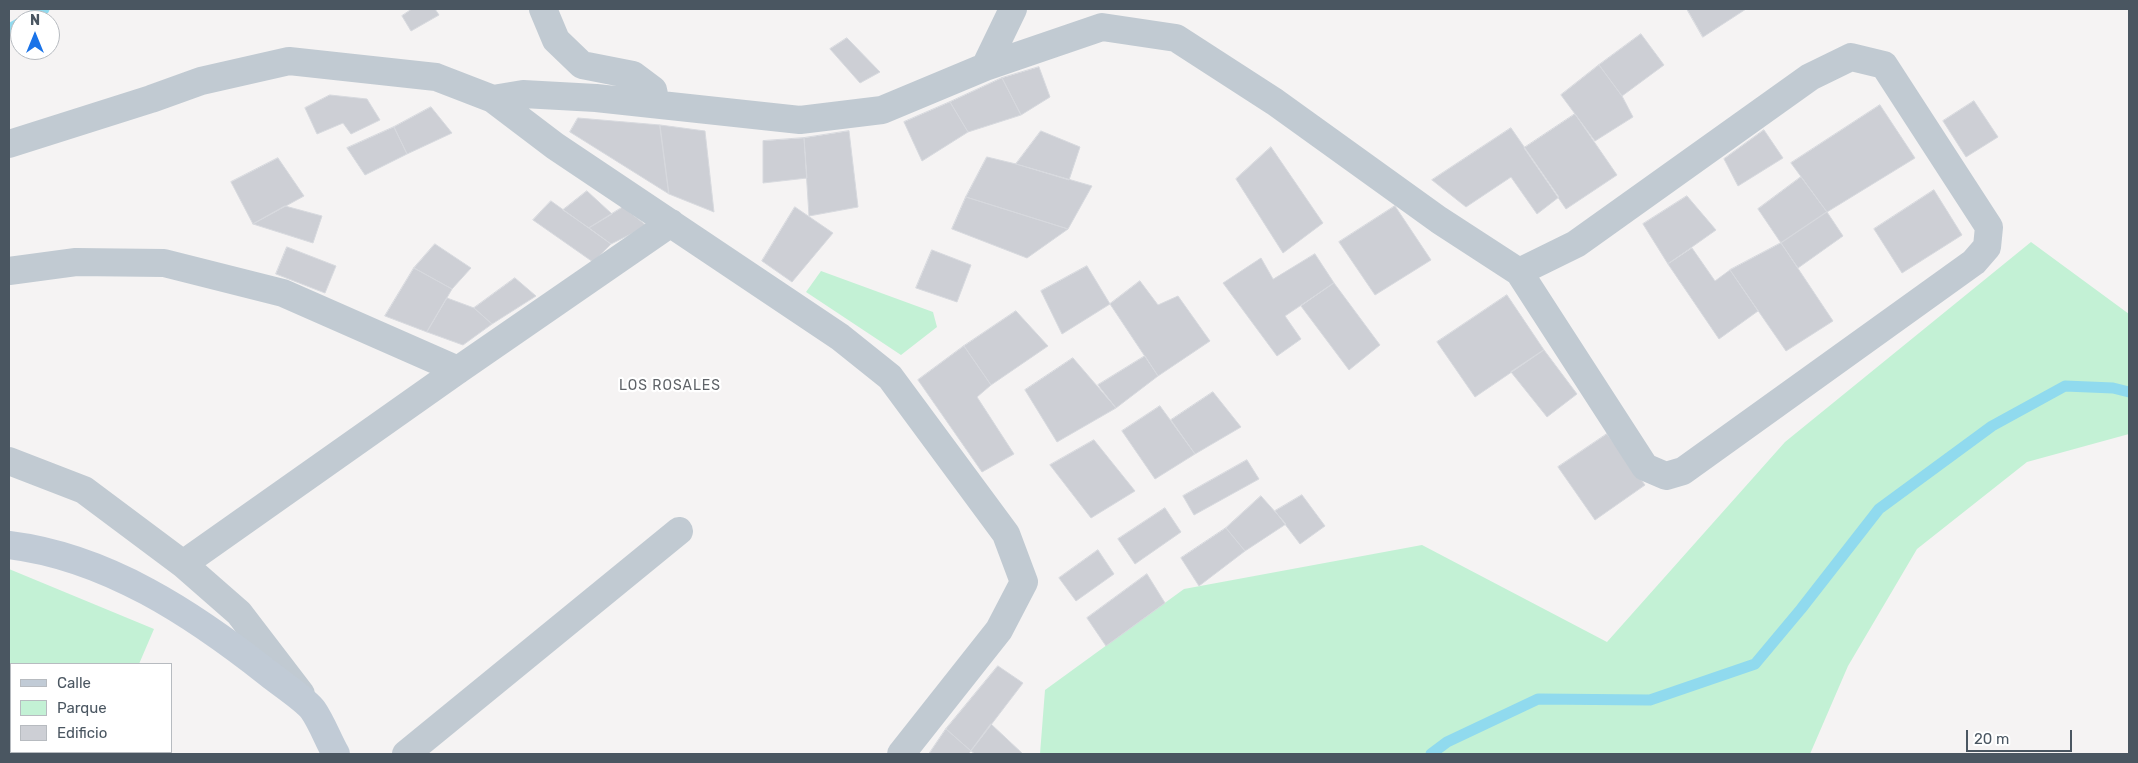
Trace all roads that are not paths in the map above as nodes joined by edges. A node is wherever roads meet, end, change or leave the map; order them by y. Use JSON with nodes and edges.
{"nodes":[{"id":1,"x":543,"y":9,"type":"edge"},
{"id":2,"x":1013,"y":9,"type":"edge"},
{"id":3,"x":984,"y":67,"type":"junction"},
{"id":4,"x":493,"y":100,"type":"junction"},
{"id":5,"x":656,"y":104,"type":"junction"},
{"id":6,"x":9,"y":144,"type":"edge"},
{"id":7,"x":671,"y":223,"type":"junction"},
{"id":8,"x":9,"y":271,"type":"edge"},
{"id":9,"x":1519,"y":272,"type":"junction"},
{"id":10,"x":458,"y":370,"type":"junction"},
{"id":11,"x":9,"y":461,"type":"edge"},
{"id":12,"x":679,"y":531,"type":"dead end"},
{"id":13,"x":9,"y":545,"type":"edge"},
{"id":14,"x":184,"y":564,"type":"junction"},
{"id":15,"x":312,"y":709,"type":"junction"},
{"id":16,"x":336,"y":754,"type":"edge"},
{"id":17,"x":406,"y":754,"type":"edge"},
{"id":18,"x":901,"y":754,"type":"edge"}],
"edges":[{"from":1,"to":5,"type":"street"},
{"from":2,"to":3,"type":"street"},
{"from":3,"to":5,"type":"street"},
{"from":3,"to":9,"type":"street"},
{"from":4,"to":5,"type":"street"},
{"from":4,"to":6,"type":"street"},
{"from":4,"to":7,"type":"street"},
{"from":7,"to":10,"type":"street"},
{"from":7,"to":18,"type":"street"},
{"from":8,"to":10,"type":"street"},
{"from":9,"to":9,"type":"street"},
{"from":10,"to":14,"type":"street"},
{"from":11,"to":14,"type":"street"},
{"from":12,"to":17,"type":"street"},
{"from":13,"to":15,"type":"main road"},
{"from":14,"to":15,"type":"street"},
{"from":15,"to":16,"type":"main road"}]}
